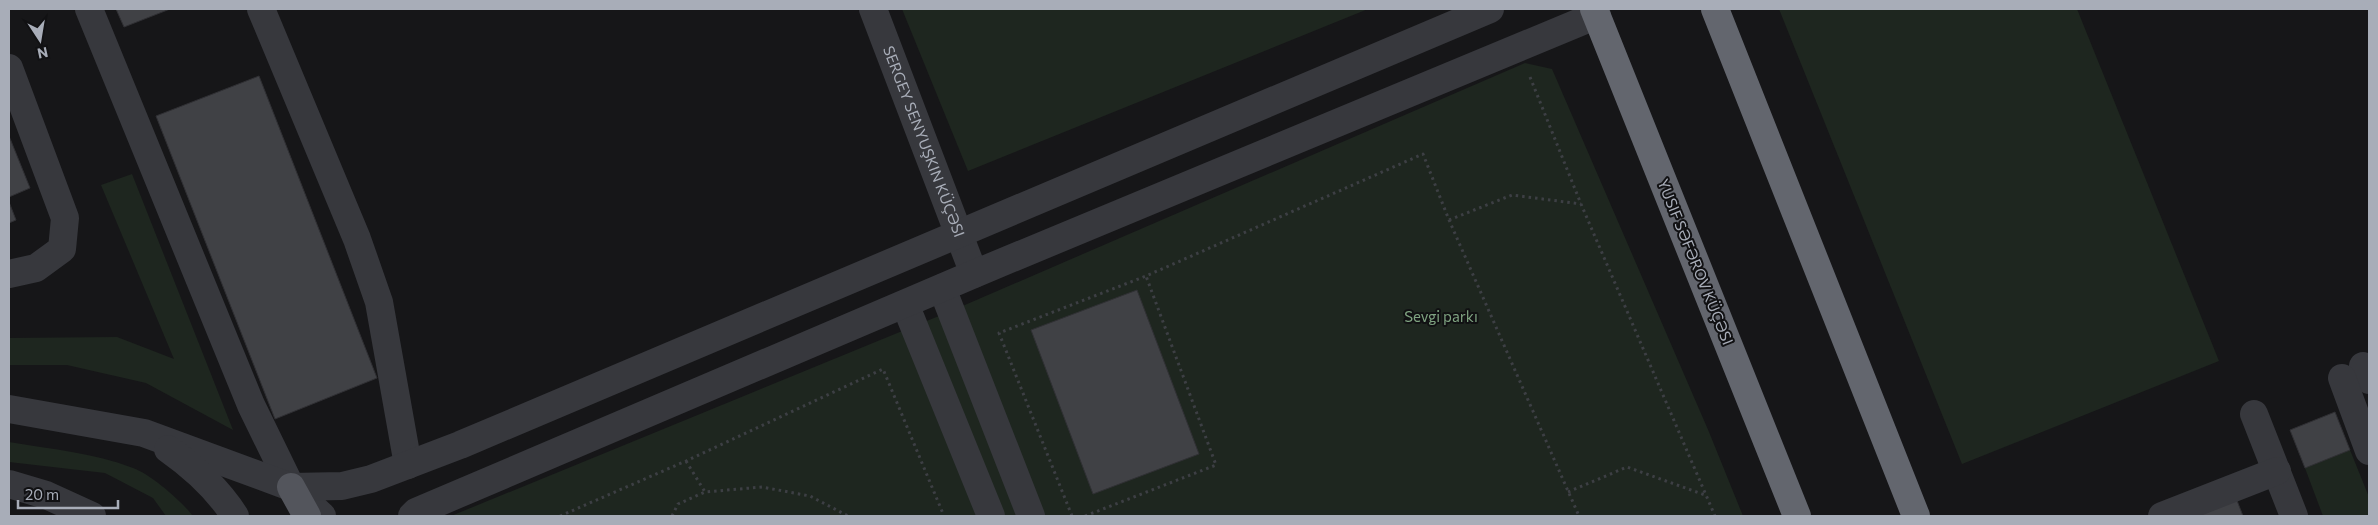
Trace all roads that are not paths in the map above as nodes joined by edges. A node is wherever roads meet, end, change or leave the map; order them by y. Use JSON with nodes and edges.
{"nodes":[{"id":1,"x":89,"y":9,"type":"edge"},
{"id":2,"x":261,"y":9,"type":"edge"},
{"id":3,"x":873,"y":9,"type":"edge"},
{"id":4,"x":1490,"y":9,"type":"edge"},
{"id":5,"x":1715,"y":9,"type":"edge"},
{"id":6,"x":1595,"y":12,"type":"edge"},
{"id":7,"x":9,"y":68,"type":"edge"},
{"id":8,"x":959,"y":233,"type":"junction"},
{"id":9,"x":9,"y":274,"type":"edge"},
{"id":10,"x":974,"y":274,"type":"junction"},
{"id":11,"x":942,"y":288,"type":"junction"},
{"id":12,"x":905,"y":304,"type":"junction"},
{"id":13,"x":2358,"y":374,"type":"edge"},
{"id":14,"x":251,"y":405,"type":"junction"},
{"id":15,"x":9,"y":409,"type":"edge"},
{"id":16,"x":2254,"y":414,"type":"dead end"},
{"id":17,"x":144,"y":433,"type":"junction"},
{"id":18,"x":2369,"y":451,"type":"edge"},
{"id":19,"x":206,"y":454,"type":"junction"},
{"id":20,"x":408,"y":465,"type":"junction"},
{"id":21,"x":2277,"y":471,"type":"junction"},
{"id":22,"x":9,"y":484,"type":"edge"},
{"id":23,"x":291,"y":487,"type":"junction"},
{"id":24,"x":51,"y":506,"type":"edge"},
{"id":25,"x":92,"y":516,"type":"edge"},
{"id":26,"x":234,"y":516,"type":"edge"},
{"id":27,"x":307,"y":516,"type":"edge"},
{"id":28,"x":322,"y":516,"type":"edge"},
{"id":29,"x":412,"y":516,"type":"edge"},
{"id":30,"x":991,"y":516,"type":"edge"},
{"id":31,"x":1031,"y":516,"type":"edge"},
{"id":32,"x":1797,"y":516,"type":"edge"},
{"id":33,"x":1916,"y":516,"type":"edge"},
{"id":34,"x":2162,"y":516,"type":"edge"},
{"id":35,"x":2294,"y":516,"type":"edge"}],
"edges":[{"from":1,"to":14,"type":"street"},
{"from":2,"to":20,"type":"street"},
{"from":3,"to":8,"type":"street","name":"SERGEY SENYUŞKIN KÜÇƏSI"},
{"from":4,"to":8,"type":"street"},
{"from":5,"to":33,"type":"highway"},
{"from":6,"to":10,"type":"street"},
{"from":6,"to":32,"type":"highway","name":"YUSIF SƏFƏROV KÜÇƏSI"},
{"from":7,"to":9,"type":"street"},
{"from":8,"to":10,"type":"street","name":"SERGEY SENYUŞKIN KÜÇƏSI"},
{"from":8,"to":20,"type":"street"},
{"from":10,"to":11,"type":"street"},
{"from":11,"to":12,"type":"street"},
{"from":11,"to":31,"type":"street"},
{"from":12,"to":29,"type":"street"},
{"from":12,"to":30,"type":"street"},
{"from":13,"to":18,"type":"street"},
{"from":14,"to":19,"type":"street"},
{"from":14,"to":23,"type":"street"},
{"from":15,"to":17,"type":"street"},
{"from":16,"to":21,"type":"street"},
{"from":17,"to":19,"type":"street"},
{"from":17,"to":26,"type":"street"},
{"from":19,"to":23,"type":"street"},
{"from":20,"to":23,"type":"street"},
{"from":21,"to":34,"type":"street"},
{"from":21,"to":35,"type":"street"},
{"from":22,"to":24,"type":"street"},
{"from":23,"to":27,"type":"main road"},
{"from":23,"to":28,"type":"street"},
{"from":24,"to":25,"type":"street"}]}
